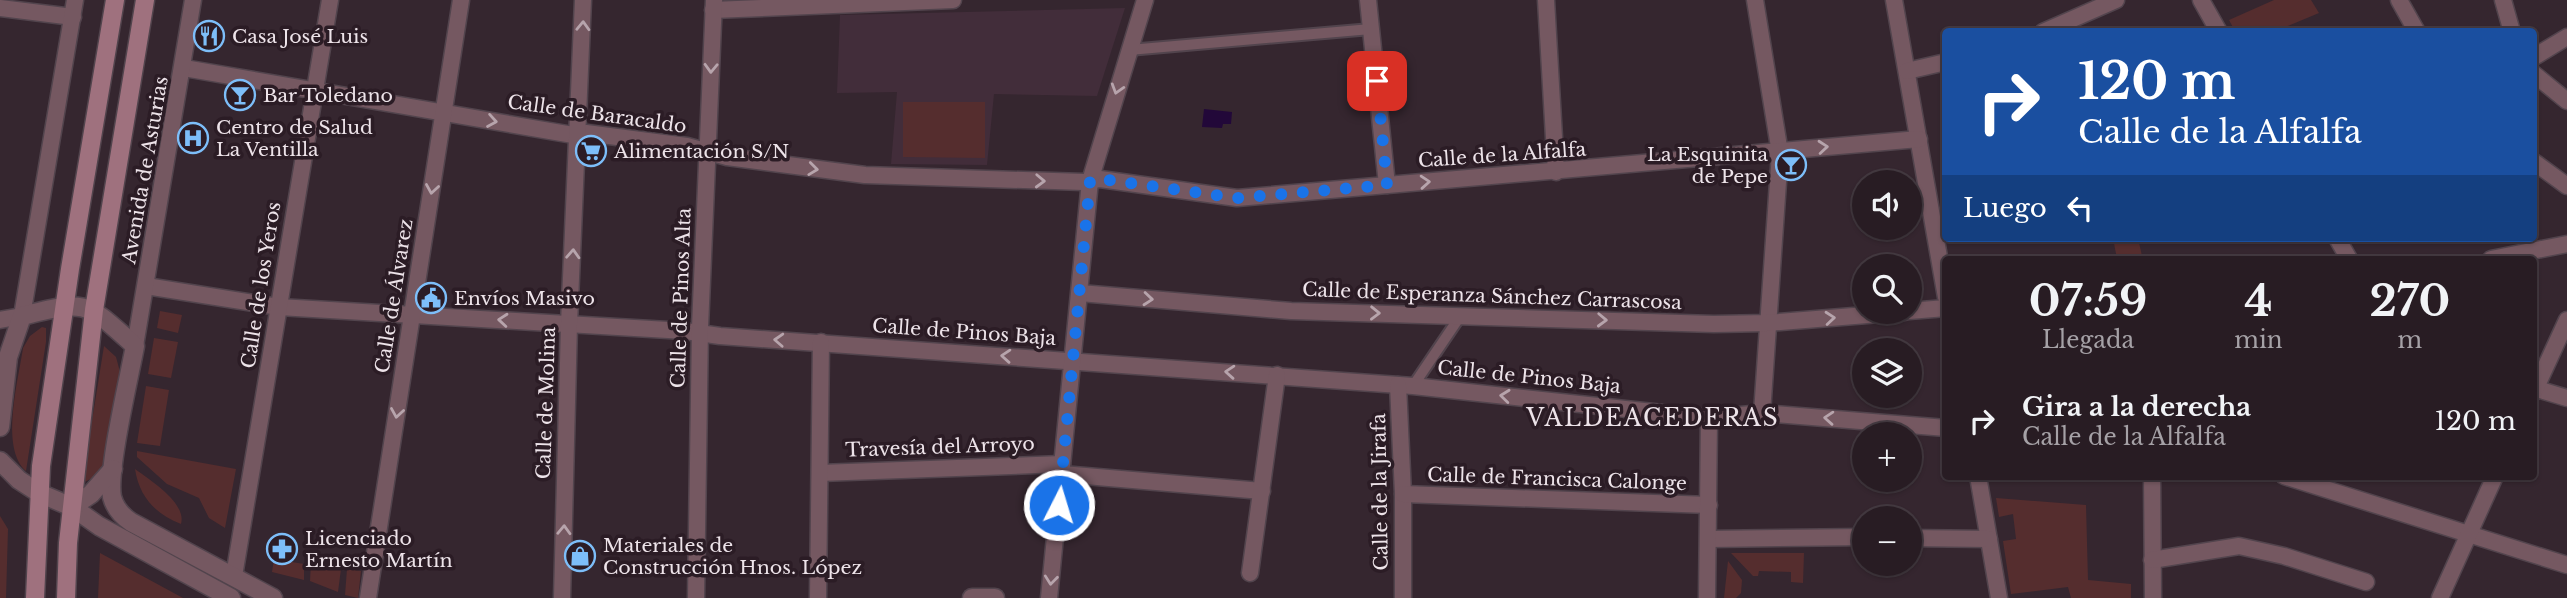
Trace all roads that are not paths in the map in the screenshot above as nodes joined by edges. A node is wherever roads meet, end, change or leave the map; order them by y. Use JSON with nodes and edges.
{"nodes":[{"id":1,"x":75,"y":0,"type":"edge"},
{"id":2,"x":115,"y":0,"type":"edge"},
{"id":3,"x":145,"y":0,"type":"edge"},
{"id":4,"x":193,"y":0,"type":"edge"},
{"id":5,"x":330,"y":0,"type":"edge"},
{"id":6,"x":461,"y":0,"type":"edge"},
{"id":7,"x":583,"y":0,"type":"edge"},
{"id":8,"x":946,"y":0,"type":"edge"},
{"id":9,"x":953,"y":0,"type":"edge"},
{"id":10,"x":1145,"y":0,"type":"edge"},
{"id":11,"x":1368,"y":0,"type":"edge"},
{"id":12,"x":1546,"y":0,"type":"edge"},
{"id":13,"x":1755,"y":0,"type":"edge"},
{"id":14,"x":1894,"y":0,"type":"edge"},
{"id":15,"x":2116,"y":0,"type":"edge"},
{"id":16,"x":2202,"y":0,"type":"edge"},
{"id":17,"x":2399,"y":0,"type":"edge"},
{"id":18,"x":2503,"y":0,"type":"edge"},
{"id":19,"x":713,"y":5,"type":"edge"},
{"id":20,"x":2092,"y":5,"type":"edge"},
{"id":21,"x":0,"y":8,"type":"edge"},
{"id":22,"x":73,"y":17,"type":"junction"},
{"id":23,"x":2050,"y":28,"type":"edge"},
{"id":24,"x":2217,"y":28,"type":"edge"},
{"id":25,"x":2415,"y":28,"type":"edge"},
{"id":26,"x":2511,"y":28,"type":"edge"},
{"id":27,"x":1371,"y":29,"type":"junction"},
{"id":28,"x":2567,"y":37,"type":"edge"},
{"id":29,"x":1129,"y":50,"type":"junction"},
{"id":30,"x":2537,"y":55,"type":"edge"},
{"id":31,"x":1942,"y":63,"type":"edge"},
{"id":32,"x":184,"y":68,"type":"junction"},
{"id":33,"x":1907,"y":71,"type":"junction"},
{"id":34,"x":2537,"y":76,"type":"edge"},
{"id":35,"x":314,"y":92,"type":"junction"},
{"id":36,"x":2567,"y":101,"type":"edge"},
{"id":37,"x":445,"y":112,"type":"junction"},
{"id":38,"x":579,"y":136,"type":"junction"},
{"id":39,"x":1919,"y":139,"type":"junction"},
{"id":40,"x":706,"y":153,"type":"junction"},
{"id":41,"x":1780,"y":153,"type":"junction"},
{"id":42,"x":2537,"y":164,"type":"edge"},
{"id":43,"x":1556,"y":172,"type":"junction"},
{"id":44,"x":1090,"y":181,"type":"junction"},
{"id":45,"x":1387,"y":185,"type":"junction"},
{"id":46,"x":2567,"y":186,"type":"edge"},
{"id":47,"x":1939,"y":210,"type":"edge"},
{"id":48,"x":2567,"y":244,"type":"edge"},
{"id":49,"x":1943,"y":256,"type":"edge"},
{"id":50,"x":2506,"y":256,"type":"edge"},
{"id":51,"x":146,"y":286,"type":"junction"},
{"id":52,"x":1080,"y":293,"type":"junction"},
{"id":53,"x":65,"y":305,"type":"junction"},
{"id":54,"x":279,"y":307,"type":"junction"},
{"id":55,"x":1942,"y":308,"type":"edge"},
{"id":56,"x":94,"y":310,"type":"junction"},
{"id":57,"x":1922,"y":310,"type":"edge"},
{"id":58,"x":413,"y":313,"type":"junction"},
{"id":59,"x":1461,"y":315,"type":"junction"},
{"id":60,"x":22,"y":316,"type":"junction"},
{"id":61,"x":1852,"y":316,"type":"edge"},
{"id":62,"x":0,"y":320,"type":"edge"},
{"id":63,"x":2567,"y":320,"type":"edge"},
{"id":64,"x":1767,"y":323,"type":"junction"},
{"id":65,"x":569,"y":324,"type":"junction"},
{"id":66,"x":700,"y":334,"type":"junction"},
{"id":67,"x":821,"y":342,"type":"junction"},
{"id":68,"x":135,"y":346,"type":"junction"},
{"id":69,"x":4,"y":353,"type":"edge"},
{"id":70,"x":1074,"y":361,"type":"junction"},
{"id":71,"x":1277,"y":375,"type":"junction"},
{"id":72,"x":1405,"y":385,"type":"junction"},
{"id":73,"x":2537,"y":386,"type":"edge"},
{"id":74,"x":2537,"y":390,"type":"edge"},
{"id":75,"x":2567,"y":398,"type":"edge"},
{"id":76,"x":1762,"y":413,"type":"junction"},
{"id":77,"x":1709,"y":418,"type":"junction"},
{"id":78,"x":0,"y":427,"type":"edge"},
{"id":79,"x":1942,"y":428,"type":"edge"},
{"id":80,"x":0,"y":461,"type":"edge"},
{"id":81,"x":113,"y":469,"type":"junction"},
{"id":82,"x":1062,"y":469,"type":"junction"},
{"id":83,"x":820,"y":473,"type":"junction"},
{"id":84,"x":1979,"y":480,"type":"edge"},
{"id":85,"x":2152,"y":480,"type":"edge"},
{"id":86,"x":2296,"y":480,"type":"edge"},
{"id":87,"x":2493,"y":480,"type":"edge"},
{"id":88,"x":1262,"y":491,"type":"junction"},
{"id":89,"x":39,"y":493,"type":"junction"},
{"id":90,"x":1403,"y":494,"type":"junction"},
{"id":91,"x":1709,"y":505,"type":"junction"},
{"id":92,"x":72,"y":507,"type":"junction"},
{"id":93,"x":2468,"y":535,"type":"junction"},
{"id":94,"x":1852,"y":537,"type":"edge"},
{"id":95,"x":1922,"y":538,"type":"edge"},
{"id":96,"x":1709,"y":539,"type":"junction"},
{"id":97,"x":1989,"y":539,"type":"junction"},
{"id":98,"x":2152,"y":559,"type":"junction"},
{"id":99,"x":2567,"y":565,"type":"edge"},
{"id":100,"x":1250,"y":573,"type":"dead end"},
{"id":101,"x":234,"y":576,"type":"junction"},
{"id":102,"x":2365,"y":582,"type":"dead end"},
{"id":103,"x":35,"y":598,"type":"edge"},
{"id":104,"x":66,"y":598,"type":"edge"},
{"id":105,"x":231,"y":598,"type":"edge"},
{"id":106,"x":273,"y":598,"type":"edge"},
{"id":107,"x":368,"y":598,"type":"edge"},
{"id":108,"x":562,"y":598,"type":"edge"},
{"id":109,"x":696,"y":598,"type":"edge"},
{"id":110,"x":818,"y":598,"type":"edge"},
{"id":111,"x":972,"y":598,"type":"edge"},
{"id":112,"x":995,"y":598,"type":"edge"},
{"id":113,"x":1049,"y":598,"type":"edge"},
{"id":114,"x":1403,"y":598,"type":"edge"},
{"id":115,"x":1707,"y":598,"type":"edge"},
{"id":116,"x":1999,"y":598,"type":"edge"},
{"id":117,"x":2153,"y":598,"type":"edge"},
{"id":118,"x":2440,"y":598,"type":"edge"}],
"edges":[{"from":1,"to":22,"type":"street"},
{"from":2,"to":53,"type":"main road"},
{"from":3,"to":56,"type":"main road","name":"Avenida de Asturias"},
{"from":4,"to":32,"type":"street","name":"Avenida de Asturias"},
{"from":5,"to":35,"type":"street","name":"Calle de los Yeros"},
{"from":6,"to":37,"type":"street","name":"Calle de Álvarez"},
{"from":38,"to":7,"type":"street","name":"Calle de Molina","one_way":true},
{"from":8,"to":9,"type":"street"},
{"from":8,"to":19,"type":"street"},
{"from":10,"to":29,"type":"street"},
{"from":11,"to":27,"type":"street"},
{"from":12,"to":43,"type":"street"},
{"from":13,"to":41,"type":"street"},
{"from":14,"to":33,"type":"street"},
{"from":15,"to":20,"type":"street"},
{"from":16,"to":24,"type":"street"},
{"from":17,"to":25,"type":"street"},
{"from":18,"to":26,"type":"street"},
{"from":19,"to":40,"type":"street","name":"Calle de Pinos Alta","one_way":true},
{"from":20,"to":23,"type":"street"},
{"from":21,"to":22,"type":"street"},
{"from":22,"to":60,"type":"street"},
{"from":27,"to":29,"type":"street"},
{"from":27,"to":45,"type":"street"},
{"from":28,"to":30,"type":"street"},
{"from":29,"to":44,"type":"street","one_way":true},
{"from":31,"to":33,"type":"street"},
{"from":32,"to":35,"type":"street","name":"Calle de Baracaldo"},
{"from":32,"to":51,"type":"street","name":"Avenida de Asturias"},
{"from":33,"to":39,"type":"street"},
{"from":34,"to":36,"type":"street"},
{"from":35,"to":37,"type":"street","name":"Calle de Baracaldo"},
{"from":35,"to":54,"type":"street","name":"Calle de los Yeros"},
{"from":37,"to":38,"type":"street","name":"Calle de Baracaldo","one_way":true},
{"from":37,"to":58,"type":"street","name":"Calle de Álvarez","one_way":true},
{"from":38,"to":40,"type":"street","name":"Calle de Baracaldo"},
{"from":65,"to":38,"type":"street","name":"Calle de Molina","one_way":true},
{"from":41,"to":39,"type":"street","name":"Calle de la Alfalfa","one_way":true},
{"from":39,"to":47,"type":"street"},
{"from":40,"to":44,"type":"street","name":"Calle de Baracaldo","one_way":true},
{"from":40,"to":66,"type":"street","name":"Calle de Pinos Alta"},
{"from":41,"to":43,"type":"street","name":"Calle de la Alfalfa"},
{"from":41,"to":64,"type":"street"},
{"from":42,"to":46,"type":"street"},
{"from":45,"to":43,"type":"street","name":"Calle de la Alfalfa","one_way":true},
{"from":44,"to":45,"type":"street","name":"Calle de la Alfalfa"},
{"from":44,"to":52,"type":"street"},
{"from":47,"to":49,"type":"street"},
{"from":48,"to":50,"type":"street"},
{"from":51,"to":54,"type":"street","name":"Calle de Pinos Baja"},
{"from":51,"to":68,"type":"street","name":"Avenida de Asturias"},
{"from":52,"to":59,"type":"street","name":"Calle de Esperanza Sánchez Carrascosa","one_way":true},
{"from":52,"to":70,"type":"street"},
{"from":53,"to":56,"type":"street"},
{"from":53,"to":60,"type":"street"},
{"from":53,"to":89,"type":"main road"},
{"from":54,"to":58,"type":"street","name":"Calle de Pinos Baja"},
{"from":54,"to":101,"type":"street","name":"Calle de los Yeros"},
{"from":55,"to":57,"type":"street"},
{"from":56,"to":68,"type":"street"},
{"from":56,"to":92,"type":"main road","name":"Avenida de Asturias"},
{"from":65,"to":58,"type":"street","name":"Calle de Pinos Baja","one_way":true},
{"from":58,"to":107,"type":"street","name":"Calle de Álvarez","one_way":true},
{"from":59,"to":64,"type":"street","name":"Calle de Esperanza Sánchez Carrascosa","one_way":true},
{"from":59,"to":72,"type":"street"},
{"from":60,"to":62,"type":"street"},
{"from":60,"to":69,"type":"street"},
{"from":64,"to":61,"type":"street","name":"Calle de Esperanza Sánchez Carrascosa","one_way":true},
{"from":63,"to":73,"type":"street"},
{"from":64,"to":76,"type":"street"},
{"from":65,"to":66,"type":"street","name":"Calle de Pinos Baja"},
{"from":108,"to":65,"type":"street","name":"Calle de Molina","one_way":true},
{"from":67,"to":66,"type":"street","name":"Calle de Pinos Baja","one_way":true},
{"from":66,"to":109,"type":"street","name":"Calle de Pinos Alta"},
{"from":70,"to":67,"type":"street","name":"Calle de Pinos Baja","one_way":true},
{"from":67,"to":83,"type":"street"},
{"from":68,"to":81,"type":"street","name":"Avenida de Asturias"},
{"from":69,"to":78,"type":"street"},
{"from":71,"to":70,"type":"street","name":"Calle de Pinos Baja","one_way":true},
{"from":70,"to":82,"type":"street"},
{"from":71,"to":72,"type":"street","name":"Calle de Pinos Baja"},
{"from":71,"to":88,"type":"street"},
{"from":77,"to":72,"type":"street","name":"Calle de Pinos Baja","one_way":true},
{"from":72,"to":90,"type":"street","name":"Calle de la Jirafa"},
{"from":74,"to":75,"type":"street"},
{"from":76,"to":77,"type":"street","name":"Calle de Pinos Baja"},
{"from":79,"to":76,"type":"street","name":"Calle de Pinos Baja","one_way":true},
{"from":77,"to":91,"type":"street"},
{"from":80,"to":89,"type":"street"},
{"from":81,"to":92,"type":"street"},
{"from":81,"to":101,"type":"street","name":"Avenida de Asturias"},
{"from":82,"to":83,"type":"street","name":"Travesía del Arroyo"},
{"from":82,"to":88,"type":"street","name":"Travesía del Arroyo"},
{"from":82,"to":113,"type":"street","one_way":true},
{"from":83,"to":110,"type":"street"},
{"from":84,"to":97,"type":"street"},
{"from":85,"to":98,"type":"street"},
{"from":86,"to":93,"type":"street"},
{"from":87,"to":93,"type":"street"},
{"from":88,"to":100,"type":"street"},
{"from":89,"to":92,"type":"street"},
{"from":89,"to":103,"type":"main road"},
{"from":90,"to":91,"type":"street","name":"Calle de Francisca Calonge"},
{"from":90,"to":114,"type":"street","name":"Calle de la Jirafa"},
{"from":91,"to":96,"type":"street"},
{"from":92,"to":104,"type":"main road","name":"Avenida de Asturias"},
{"from":92,"to":105,"type":"street"},
{"from":93,"to":99,"type":"street"},
{"from":93,"to":118,"type":"street"},
{"from":94,"to":96,"type":"street"},
{"from":95,"to":97,"type":"street"},
{"from":96,"to":115,"type":"street"},
{"from":97,"to":116,"type":"street"},
{"from":98,"to":102,"type":"street"},
{"from":98,"to":117,"type":"street"},
{"from":101,"to":106,"type":"street","name":"Avenida de Asturias"},
{"from":111,"to":112,"type":"street"}]}
